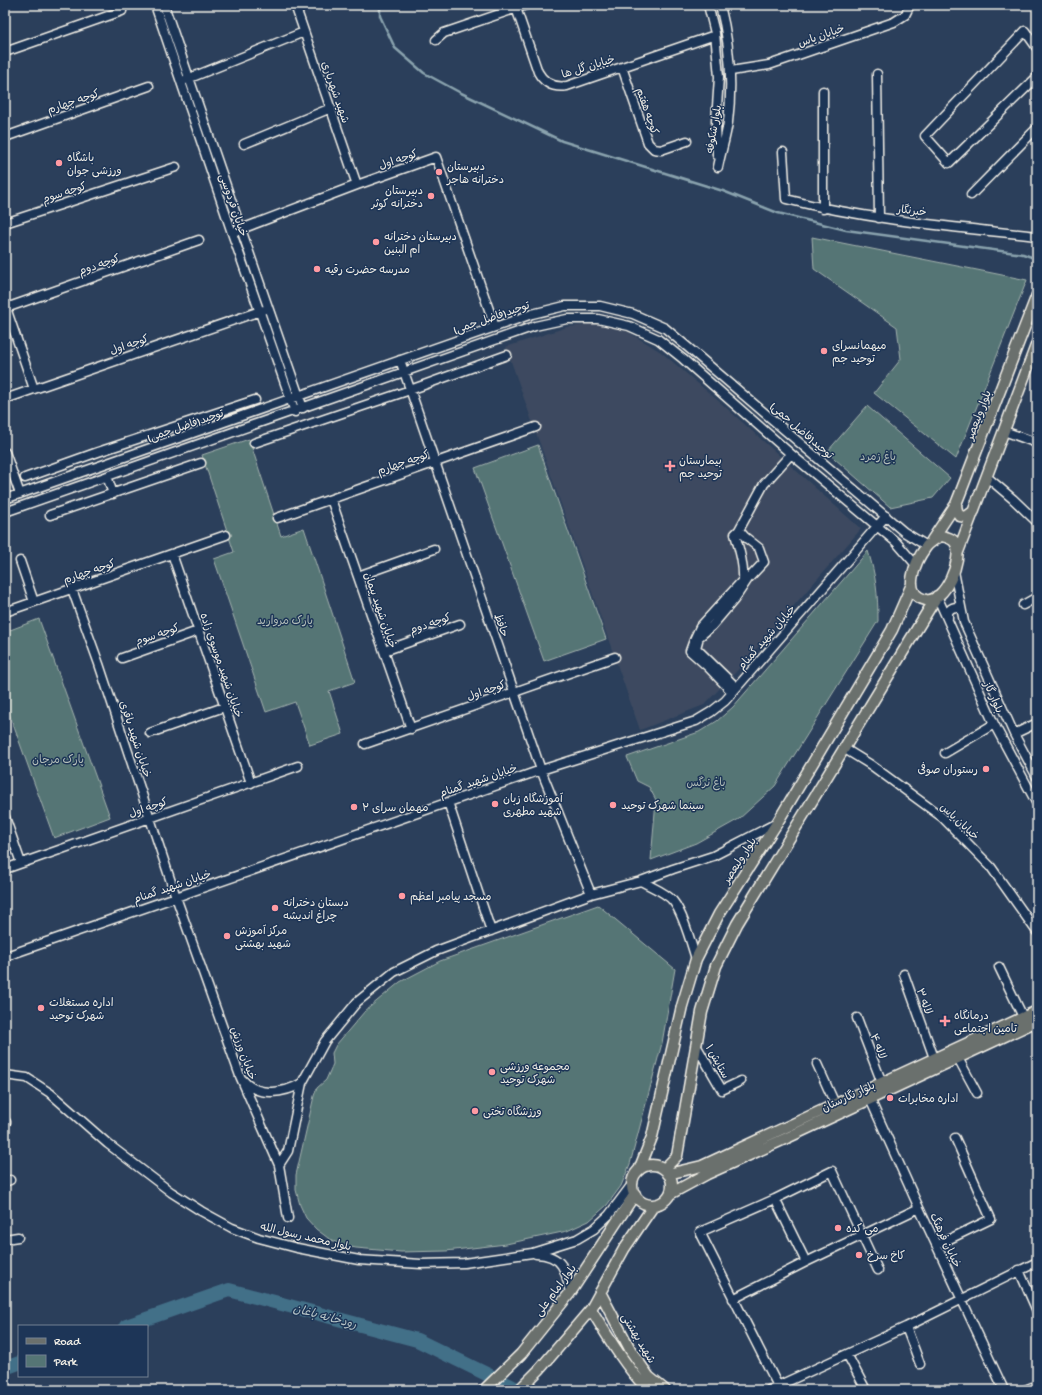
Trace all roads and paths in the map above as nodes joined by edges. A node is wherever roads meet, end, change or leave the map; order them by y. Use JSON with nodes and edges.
{"nodes":[{"id":1,"x":154,"y":5,"type":"edge"},
{"id":2,"x":164,"y":5,"type":"edge"},
{"id":3,"x":295,"y":5,"type":"edge"},
{"id":4,"x":526,"y":5,"type":"edge"},
{"id":5,"x":708,"y":5,"type":"edge"},
{"id":6,"x":720,"y":5,"type":"edge"},
{"id":7,"x":910,"y":5,"type":"edge"},
{"id":8,"x":516,"y":7,"type":"edge"},
{"id":9,"x":122,"y":11,"type":"dead end"},
{"id":10,"x":304,"y":32,"type":"junction"},
{"id":11,"x":715,"y":35,"type":"junction"},
{"id":12,"x":436,"y":40,"type":"dead end"},
{"id":13,"x":1037,"y":48,"type":"edge"},
{"id":14,"x":5,"y":52,"type":"edge"},
{"id":15,"x":622,"y":67,"type":"junction"},
{"id":16,"x":730,"y":71,"type":"junction"},
{"id":17,"x":877,"y":74,"type":"dead end"},
{"id":18,"x":1037,"y":77,"type":"edge"},
{"id":19,"x":190,"y":78,"type":"junction"},
{"id":20,"x":180,"y":82,"type":"junction"},
{"id":21,"x":149,"y":86,"type":"dead end"},
{"id":22,"x":823,"y":91,"type":"dead end"},
{"id":23,"x":331,"y":108,"type":"junction"},
{"id":24,"x":1037,"y":128,"type":"edge"},
{"id":25,"x":5,"y":137,"type":"edge"},
{"id":26,"x":687,"y":141,"type":"dead end"},
{"id":27,"x":244,"y":144,"type":"dead end"},
{"id":28,"x":783,"y":152,"type":"dead end"},
{"id":29,"x":176,"y":167,"type":"dead end"},
{"id":30,"x":357,"y":185,"type":"junction"},
{"id":31,"x":971,"y":195,"type":"dead end"},
{"id":32,"x":824,"y":208,"type":"junction"},
{"id":33,"x":879,"y":218,"type":"junction"},
{"id":34,"x":5,"y":223,"type":"edge"},
{"id":35,"x":241,"y":229,"type":"junction"},
{"id":36,"x":232,"y":233,"type":"junction"},
{"id":37,"x":1037,"y":236,"type":"edge"},
{"id":38,"x":199,"y":240,"type":"dead end"},
{"id":39,"x":1037,"y":295,"type":"edge"},
{"id":40,"x":6,"y":307,"type":"edge"},
{"id":41,"x":269,"y":308,"type":"junction"},
{"id":42,"x":260,"y":311,"type":"junction"},
{"id":43,"x":495,"y":327,"type":"junction"},
{"id":44,"x":1037,"y":342,"type":"edge"},
{"id":45,"x":507,"y":355,"type":"dead end"},
{"id":46,"x":1035,"y":357,"type":"edge"},
{"id":47,"x":400,"y":360,"type":"junction"},
{"id":48,"x":404,"y":372,"type":"junction"},
{"id":49,"x":34,"y":389,"type":"junction"},
{"id":50,"x":410,"y":390,"type":"junction"},
{"id":51,"x":299,"y":396,"type":"junction"},
{"id":52,"x":5,"y":399,"type":"edge"},
{"id":53,"x":255,"y":400,"type":"dead end"},
{"id":54,"x":290,"y":400,"type":"junction"},
{"id":55,"x":304,"y":408,"type":"junction"},
{"id":56,"x":295,"y":412,"type":"junction"},
{"id":57,"x":769,"y":416,"type":"junction"},
{"id":58,"x":760,"y":426,"type":"junction"},
{"id":59,"x":536,"y":427,"type":"dead end"},
{"id":60,"x":1004,"y":431,"type":"junction"},
{"id":61,"x":254,"y":443,"type":"dead end"},
{"id":62,"x":1037,"y":444,"type":"edge"},
{"id":63,"x":5,"y":452,"type":"edge"},
{"id":64,"x":98,"y":452,"type":"junction"},
{"id":65,"x":792,"y":454,"type":"junction"},
{"id":66,"x":201,"y":463,"type":"dead end"},
{"id":67,"x":435,"y":463,"type":"junction"},
{"id":68,"x":102,"y":465,"type":"junction"},
{"id":69,"x":107,"y":476,"type":"junction"},
{"id":70,"x":986,"y":477,"type":"junction"},
{"id":71,"x":25,"y":478,"type":"dead end"},
{"id":72,"x":20,"y":494,"type":"junction"},
{"id":73,"x":113,"y":494,"type":"junction"},
{"id":74,"x":5,"y":499,"type":"edge"},
{"id":75,"x":331,"y":499,"type":"junction"},
{"id":76,"x":956,"y":504,"type":"junction"},
{"id":77,"x":974,"y":511,"type":"junction"},
{"id":78,"x":5,"y":512,"type":"edge"},
{"id":79,"x":50,"y":515,"type":"dead end"},
{"id":80,"x":886,"y":516,"type":"junction"},
{"id":81,"x":277,"y":518,"type":"dead end"},
{"id":82,"x":1037,"y":522,"type":"edge"},
{"id":83,"x":877,"y":526,"type":"junction"},
{"id":84,"x":737,"y":532,"type":"junction"},
{"id":85,"x":226,"y":535,"type":"dead end"},
{"id":86,"x":930,"y":543,"type":"junction"},
{"id":87,"x":434,"y":549,"type":"dead end"},
{"id":88,"x":958,"y":552,"type":"junction"},
{"id":89,"x":172,"y":554,"type":"junction"},
{"id":90,"x":20,"y":561,"type":"dead end"},
{"id":91,"x":916,"y":565,"type":"junction"},
{"id":92,"x":954,"y":571,"type":"junction"},
{"id":93,"x":358,"y":576,"type":"junction"},
{"id":94,"x":912,"y":584,"type":"junction"},
{"id":95,"x":72,"y":589,"type":"junction"},
{"id":96,"x":938,"y":596,"type":"junction"},
{"id":97,"x":1037,"y":597,"type":"edge"},
{"id":98,"x":34,"y":602,"type":"junction"},
{"id":99,"x":1023,"y":605,"type":"dead end"},
{"id":100,"x":962,"y":610,"type":"junction"},
{"id":101,"x":5,"y":612,"type":"edge"},
{"id":102,"x":948,"y":618,"type":"junction"},
{"id":103,"x":460,"y":624,"type":"dead end"},
{"id":104,"x":198,"y":631,"type":"junction"},
{"id":105,"x":384,"y":651,"type":"junction"},
{"id":106,"x":615,"y":657,"type":"dead end"},
{"id":107,"x":122,"y":658,"type":"dead end"},
{"id":108,"x":734,"y":690,"type":"junction"},
{"id":109,"x":514,"y":692,"type":"junction"},
{"id":110,"x":224,"y":707,"type":"junction"},
{"id":111,"x":1037,"y":723,"type":"edge"},
{"id":112,"x":994,"y":724,"type":"junction"},
{"id":113,"x":410,"y":729,"type":"junction"},
{"id":114,"x":150,"y":733,"type":"dead end"},
{"id":115,"x":1014,"y":734,"type":"junction"},
{"id":116,"x":365,"y":744,"type":"dead end"},
{"id":117,"x":845,"y":749,"type":"junction"},
{"id":118,"x":945,"y":753,"type":"dead end"},
{"id":119,"x":298,"y":766,"type":"dead end"},
{"id":120,"x":541,"y":770,"type":"junction"},
{"id":121,"x":1037,"y":777,"type":"edge"},
{"id":122,"x":251,"y":783,"type":"junction"},
{"id":123,"x":448,"y":802,"type":"junction"},
{"id":124,"x":1037,"y":804,"type":"edge"},
{"id":125,"x":5,"y":817,"type":"edge"},
{"id":126,"x":150,"y":818,"type":"junction"},
{"id":127,"x":777,"y":823,"type":"junction"},
{"id":128,"x":21,"y":863,"type":"junction"},
{"id":129,"x":5,"y":869,"type":"edge"},
{"id":130,"x":641,"y":881,"type":"junction"},
{"id":131,"x":591,"y":894,"type":"junction"},
{"id":132,"x":176,"y":896,"type":"junction"},
{"id":133,"x":491,"y":931,"type":"junction"},
{"id":134,"x":1037,"y":932,"type":"edge"},
{"id":135,"x":5,"y":958,"type":"edge"},
{"id":136,"x":696,"y":959,"type":"junction"},
{"id":137,"x":999,"y":967,"type":"dead end"},
{"id":138,"x":904,"y":974,"type":"dead end"},
{"id":139,"x":1037,"y":1011,"type":"edge"},
{"id":140,"x":1024,"y":1017,"type":"junction"},
{"id":141,"x":857,"y":1018,"type":"dead end"},
{"id":142,"x":1037,"y":1021,"type":"edge"},
{"id":143,"x":696,"y":1045,"type":"junction"},
{"id":144,"x":934,"y":1058,"type":"junction"},
{"id":145,"x":958,"y":1058,"type":"junction"},
{"id":146,"x":817,"y":1064,"type":"dead end"},
{"id":147,"x":5,"y":1075,"type":"edge"},
{"id":148,"x":240,"y":1076,"type":"junction"},
{"id":149,"x":741,"y":1081,"type":"dead end"},
{"id":150,"x":882,"y":1082,"type":"junction"},
{"id":151,"x":302,"y":1083,"type":"junction"},
{"id":152,"x":978,"y":1093,"type":"dead end"},
{"id":153,"x":870,"y":1099,"type":"junction"},
{"id":154,"x":835,"y":1104,"type":"junction"},
{"id":155,"x":955,"y":1138,"type":"dead end"},
{"id":156,"x":279,"y":1165,"type":"junction"},
{"id":157,"x":639,"y":1170,"type":"junction"},
{"id":158,"x":666,"y":1172,"type":"junction"},
{"id":159,"x":633,"y":1183,"type":"junction"},
{"id":160,"x":635,"y":1194,"type":"junction"},
{"id":161,"x":670,"y":1194,"type":"junction"},
{"id":162,"x":775,"y":1199,"type":"junction"},
{"id":163,"x":654,"y":1205,"type":"junction"},
{"id":164,"x":919,"y":1208,"type":"junction"},
{"id":165,"x":288,"y":1218,"type":"dead end"},
{"id":166,"x":862,"y":1235,"type":"junction"},
{"id":167,"x":18,"y":1237,"type":"dead end"},
{"id":168,"x":5,"y":1239,"type":"edge"},
{"id":169,"x":937,"y":1245,"type":"junction"},
{"id":170,"x":532,"y":1253,"type":"junction"},
{"id":171,"x":806,"y":1262,"type":"junction"},
{"id":172,"x":1037,"y":1262,"type":"edge"},
{"id":173,"x":878,"y":1270,"type":"dead end"},
{"id":174,"x":1019,"y":1270,"type":"junction"},
{"id":175,"x":600,"y":1292,"type":"junction"},
{"id":176,"x":570,"y":1293,"type":"junction"},
{"id":177,"x":733,"y":1299,"type":"junction"},
{"id":178,"x":962,"y":1299,"type":"junction"},
{"id":179,"x":591,"y":1309,"type":"junction"},
{"id":180,"x":1037,"y":1311,"type":"edge"},
{"id":181,"x":906,"y":1327,"type":"junction"},
{"id":182,"x":847,"y":1354,"type":"junction"},
{"id":183,"x":920,"y":1364,"type":"dead end"},
{"id":184,"x":1037,"y":1384,"type":"edge"},
{"id":185,"x":779,"y":1388,"type":"edge"},
{"id":186,"x":865,"y":1388,"type":"dead end"},
{"id":187,"x":484,"y":1390,"type":"edge"},
{"id":188,"x":518,"y":1390,"type":"edge"},
{"id":189,"x":648,"y":1390,"type":"edge"},
{"id":190,"x":666,"y":1390,"type":"edge"},
{"id":191,"x":769,"y":1390,"type":"edge"},
{"id":192,"x":1004,"y":1390,"type":"edge"},
{"id":193,"x":1025,"y":1390,"type":"edge"}],
"edges":[{"from":1,"to":20,"type":"street","name":"خیابان فردوسی"},
{"from":2,"to":19,"type":"street","name":"خیابان فردوسی"},
{"from":3,"to":10,"type":"street","name":"شهید شهریاری"},
{"from":4,"to":8,"type":"street"},
{"from":5,"to":11,"type":"street","name":"بلوار شکوفه"},
{"from":6,"to":16,"type":"street","name":"بلوار شکوفه"},
{"from":7,"to":16,"type":"street","name":"خیابان یاس"},
{"from":8,"to":12,"type":"street"},
{"from":8,"to":15,"type":"street","name":"خیابان گل ها"},
{"from":9,"to":14,"type":"street"},
{"from":10,"to":19,"type":"street"},
{"from":10,"to":23,"type":"street","name":"شهید شهریاری"},
{"from":11,"to":15,"type":"street","name":"خیابان گل ها"},
{"from":11,"to":16,"type":"street","name":"بلوار شکوفه"},
{"from":13,"to":18,"type":"street"},
{"from":15,"to":26,"type":"street","name":"کوچه هفتم"},
{"from":17,"to":33,"type":"street"},
{"from":19,"to":20,"type":"street"},
{"from":19,"to":35,"type":"street","name":"خیابان فردوسی"},
{"from":20,"to":36,"type":"street","name":"خیابان فردوسی"},
{"from":21,"to":25,"type":"street","name":"کوچه چهارم"},
{"from":22,"to":32,"type":"street"},
{"from":23,"to":27,"type":"street"},
{"from":23,"to":30,"type":"street","name":"شهید شهریاری"},
{"from":24,"to":31,"type":"street"},
{"from":28,"to":32,"type":"street","name":"خبرنگار"},
{"from":29,"to":34,"type":"street","name":"کوچه سوم"},
{"from":30,"to":35,"type":"street","name":"کوچه اول"},
{"from":30,"to":43,"type":"street","name":"کوچه اول"},
{"from":32,"to":33,"type":"street","name":"خبرنگار"},
{"from":33,"to":37,"type":"street","name":"خبرنگار"},
{"from":35,"to":36,"type":"street","name":"کوچه اول"},
{"from":35,"to":41,"type":"street","name":"خیابان فردوسی"},
{"from":36,"to":42,"type":"street","name":"خیابان فردوسی"},
{"from":38,"to":40,"type":"street","name":"کوچه دوم"},
{"from":39,"to":76,"type":"main road","name":"بلوار ولیعصر"},
{"from":40,"to":49,"type":"street"},
{"from":41,"to":42,"type":"street","name":"کوچه اول"},
{"from":41,"to":51,"type":"street","name":"خیابان فردوسی"},
{"from":42,"to":49,"type":"street","name":"کوچه اول"},
{"from":42,"to":54,"type":"street","name":"خیابان فردوسی"},
{"from":43,"to":47,"type":"street","name":"توحید(فاضل جمی)"},
{"from":43,"to":57,"type":"street","name":"توحید(فاضل جمی)"},
{"from":44,"to":46,"type":"main road"},
{"from":45,"to":50,"type":"street"},
{"from":46,"to":60,"type":"main road"},
{"from":47,"to":48,"type":"street","name":"حافظ"},
{"from":47,"to":51,"type":"street","name":"توحید(فاضل جمی)"},
{"from":48,"to":50,"type":"street","name":"حافظ"},
{"from":48,"to":55,"type":"street","name":"توحید(فاضل جمی)"},
{"from":48,"to":58,"type":"street","name":"توحید(فاضل جمی)"},
{"from":49,"to":52,"type":"street","name":"کوچه اول"},
{"from":50,"to":61,"type":"street"},
{"from":50,"to":67,"type":"street","name":"حافظ"},
{"from":51,"to":54,"type":"street","name":"توحید(فاضل جمی)"},
{"from":51,"to":55,"type":"street","name":"خیابان فردوسی"},
{"from":53,"to":64,"type":"street"},
{"from":54,"to":56,"type":"street","name":"خیابان فردوسی"},
{"from":54,"to":68,"type":"street","name":"توحید(فاضل جمی)"},
{"from":55,"to":56,"type":"street","name":"توحید(فاضل جمی)"},
{"from":56,"to":69,"type":"street","name":"توحید(فاضل جمی)"},
{"from":57,"to":58,"type":"street"},
{"from":57,"to":80,"type":"street","name":"توحید(فاضل جمی)"},
{"from":58,"to":65,"type":"street","name":"توحید(فاضل جمی)"},
{"from":59,"to":67,"type":"street","name":"کوچه چهارم"},
{"from":60,"to":62,"type":"street"},
{"from":60,"to":70,"type":"main road"},
{"from":63,"to":72,"type":"street"},
{"from":64,"to":68,"type":"street"},
{"from":64,"to":71,"type":"street"},
{"from":65,"to":83,"type":"street","name":"توحید(فاضل جمی)"},
{"from":65,"to":84,"type":"street"},
{"from":66,"to":73,"type":"street"},
{"from":67,"to":75,"type":"street","name":"کوچه چهارم"},
{"from":67,"to":109,"type":"street","name":"حافظ"},
{"from":68,"to":72,"type":"street","name":"توحید(فاضل جمی)"},
{"from":69,"to":73,"type":"street"},
{"from":69,"to":78,"type":"street","name":"توحید(فاضل جمی)"},
{"from":70,"to":77,"type":"main road"},
{"from":70,"to":82,"type":"street"},
{"from":72,"to":74,"type":"street","name":"توحید(فاضل جمی)"},
{"from":73,"to":79,"type":"street"},
{"from":75,"to":81,"type":"street","name":"کوچه چهارم"},
{"from":75,"to":93,"type":"street","name":"خیابان شهید پیمان"},
{"from":76,"to":77,"type":"main road"},
{"from":76,"to":86,"type":"main road","name":"بلوار ولیعصر"},
{"from":77,"to":88,"type":"main road"},
{"from":80,"to":83,"type":"street","name":"خیابان شهید گمنام"},
{"from":80,"to":86,"type":"street","name":"توحید(فاضل جمی)"},
{"from":83,"to":91,"type":"street","name":"توحید(فاضل جمی)"},
{"from":83,"to":108,"type":"street","name":"خیابان شهید گمنام"},
{"from":84,"to":108,"type":"street"},
{"from":84,"to":108,"type":"street"},
{"from":85,"to":89,"type":"street","name":"کوچه چهارم"},
{"from":86,"to":88,"type":"main road"},
{"from":86,"to":91,"type":"main road","name":"بلوار ولیعصر"},
{"from":87,"to":93,"type":"street"},
{"from":88,"to":92,"type":"main road"},
{"from":89,"to":95,"type":"street","name":"کوچه چهارم"},
{"from":89,"to":104,"type":"street","name":"خیابان شهید موسوی زاده"},
{"from":90,"to":98,"type":"street"},
{"from":91,"to":94,"type":"main road","name":"بلوار ولیعصر"},
{"from":92,"to":96,"type":"main road"},
{"from":92,"to":100,"type":"street","name":"بلوار گاز"},
{"from":93,"to":105,"type":"street","name":"خیابان شهید پیمان"},
{"from":94,"to":96,"type":"main road"},
{"from":94,"to":127,"type":"main road","name":"بلوار ولیعصر"},
{"from":95,"to":98,"type":"street","name":"کوچه چهارم"},
{"from":95,"to":126,"type":"street","name":"خیابان شهید باقری"},
{"from":96,"to":102,"type":"street","name":"بلوار گاز"},
{"from":96,"to":117,"type":"main road"},
{"from":97,"to":99,"type":"street"},
{"from":98,"to":101,"type":"street","name":"کوچه چهارم"},
{"from":100,"to":102,"type":"street"},
{"from":100,"to":115,"type":"street","name":"بلوار گاز"},
{"from":102,"to":112,"type":"street","name":"بلوار گاز"},
{"from":103,"to":105,"type":"street","name":"کوچه دوم"},
{"from":104,"to":107,"type":"street","name":"کوچه سوم"},
{"from":104,"to":110,"type":"street","name":"خیابان شهید موسوی زاده"},
{"from":105,"to":113,"type":"street","name":"خیابان شهید پیمان"},
{"from":106,"to":109,"type":"street","name":"کوچه اول"},
{"from":108,"to":120,"type":"street","name":"خیابان شهید گمنام"},
{"from":109,"to":113,"type":"street","name":"کوچه اول"},
{"from":109,"to":120,"type":"street","name":"حافظ"},
{"from":110,"to":114,"type":"street"},
{"from":110,"to":122,"type":"street","name":"خیابان شهید موسوی زاده"},
{"from":111,"to":115,"type":"street"},
{"from":112,"to":118,"type":"street"},
{"from":112,"to":124,"type":"street","name":"بلوار گاز"},
{"from":113,"to":116,"type":"street","name":"کوچه اول"},
{"from":115,"to":121,"type":"street","name":"بلوار گاز"},
{"from":117,"to":134,"type":"street","name":"خیابان یاس"},
{"from":117,"to":143,"type":"main road"},
{"from":119,"to":122,"type":"street","name":"کوچه اول"},
{"from":120,"to":123,"type":"street","name":"خیابان شهید گمنام"},
{"from":120,"to":131,"type":"street","name":"حافظ"},
{"from":122,"to":126,"type":"street","name":"کوچه اول"},
{"from":123,"to":132,"type":"street","name":"خیابان شهید گمنام"},
{"from":123,"to":133,"type":"street"},
{"from":125,"to":128,"type":"street"},
{"from":126,"to":128,"type":"street","name":"کوچه اول"},
{"from":126,"to":132,"type":"street","name":"خیابان شهید باقری"},
{"from":127,"to":130,"type":"street"},
{"from":127,"to":136,"type":"main road","name":"بلوار ولیعصر"},
{"from":128,"to":129,"type":"street","name":"کوچه اول"},
{"from":130,"to":131,"type":"street"},
{"from":130,"to":136,"type":"street"},
{"from":131,"to":133,"type":"street"},
{"from":132,"to":135,"type":"street","name":"خیابان شهید گمنام"},
{"from":132,"to":148,"type":"street","name":"خیابان ورزش"},
{"from":133,"to":151,"type":"street"},
{"from":136,"to":157,"type":"main road","name":"بلوار ولیعصر"},
{"from":137,"to":140,"type":"street"},
{"from":138,"to":144,"type":"street","name":"لاله ۳"},
{"from":139,"to":140,"type":"main road","name":"بلوار نگارستان"},
{"from":140,"to":144,"type":"main road","name":"بلوار نگارستان"},
{"from":141,"to":150,"type":"street","name":"لاله ۴"},
{"from":142,"to":145,"type":"main road","name":"بلوار نگارستان"},
{"from":143,"to":149,"type":"street","name":"ستایش ۱"},
{"from":143,"to":158,"type":"main road"},
{"from":144,"to":150,"type":"main road","name":"بلوار نگارستان"},
{"from":145,"to":152,"type":"street"},
{"from":145,"to":153,"type":"main road","name":"بلوار نگارستان"},
{"from":146,"to":154,"type":"street"},
{"from":147,"to":170,"type":"street","name":"بلوار محمد رسول الله"},
{"from":148,"to":151,"type":"street"},
{"from":148,"to":156,"type":"street","name":"خیابان ورزش"},
{"from":150,"to":154,"type":"main road","name":"بلوار نگارستان"},
{"from":151,"to":156,"type":"street"},
{"from":153,"to":161,"type":"main road","name":"بلوار نگارستان"},
{"from":153,"to":164,"type":"street","name":"خیابان فرهنگ"},
{"from":154,"to":158,"type":"main road","name":"بلوار نگارستان"},
{"from":155,"to":169,"type":"street"},
{"from":156,"to":165,"type":"street","name":"خیابان ورزش"},
{"from":157,"to":158,"type":"main road"},
{"from":157,"to":159,"type":"main road"},
{"from":158,"to":161,"type":"main road"},
{"from":159,"to":160,"type":"main road"},
{"from":159,"to":170,"type":"street"},
{"from":160,"to":163,"type":"main road"},
{"from":160,"to":176,"type":"main road","name":"بلوار امام علی"},
{"from":161,"to":163,"type":"main road"},
{"from":162,"to":166,"type":"street"},
{"from":162,"to":171,"type":"street"},
{"from":162,"to":177,"type":"street"},
{"from":163,"to":175,"type":"main road"},
{"from":164,"to":166,"type":"street"},
{"from":164,"to":169,"type":"street","name":"خیابان فرهنگ"},
{"from":166,"to":171,"type":"street"},
{"from":166,"to":173,"type":"street"},
{"from":167,"to":168,"type":"street"},
{"from":169,"to":178,"type":"street","name":"خیابان فرهنگ"},
{"from":170,"to":176,"type":"street"},
{"from":171,"to":177,"type":"street"},
{"from":172,"to":174,"type":"street"},
{"from":174,"to":178,"type":"street"},
{"from":174,"to":180,"type":"street"},
{"from":175,"to":179,"type":"main road"},
{"from":175,"to":190,"type":"main road","name":"شهید بهشتی"},
{"from":176,"to":187,"type":"main road","name":"بلوار امام علی"},
{"from":177,"to":185,"type":"street"},
{"from":178,"to":181,"type":"street"},
{"from":178,"to":192,"type":"street","name":"خیابان فرهنگ"},
{"from":179,"to":188,"type":"main road"},
{"from":179,"to":189,"type":"main road","name":"شهید بهشتی"},
{"from":181,"to":182,"type":"street"},
{"from":181,"to":183,"type":"street"},
{"from":182,"to":185,"type":"street"},
{"from":182,"to":186,"type":"street"},
{"from":184,"to":193,"type":"street"},
{"from":185,"to":191,"type":"street"}]}
